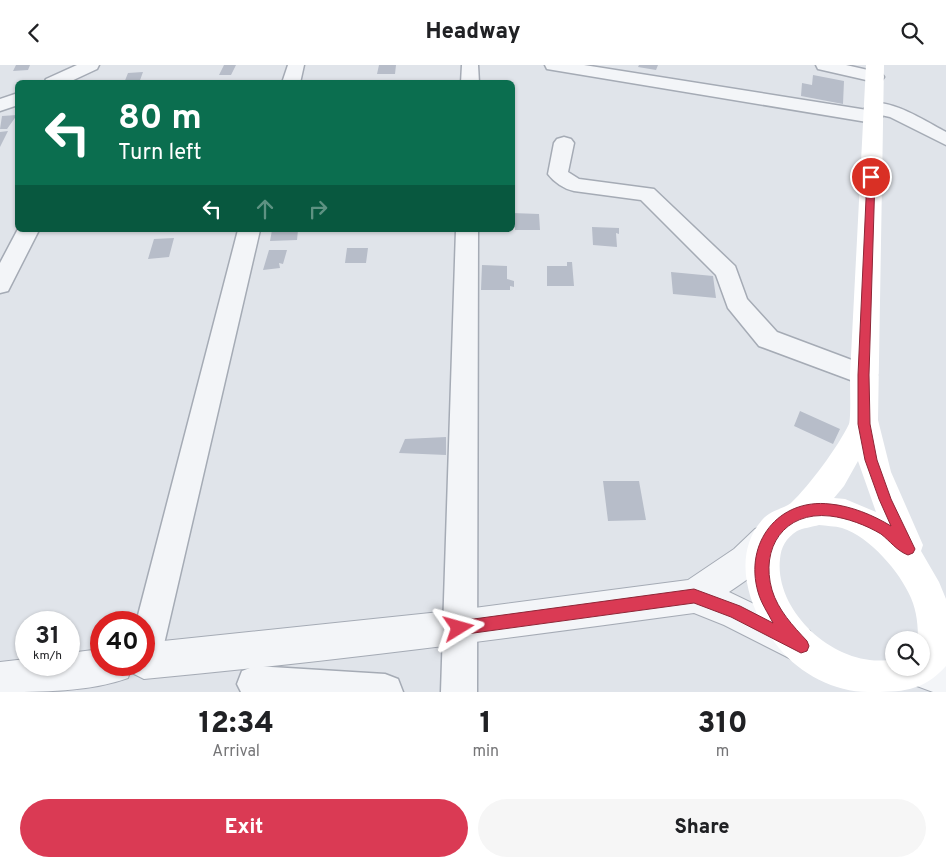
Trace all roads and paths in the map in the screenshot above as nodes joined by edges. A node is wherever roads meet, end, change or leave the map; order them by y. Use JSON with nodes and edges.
{"nodes":[{"id":1,"x":296,"y":65,"type":"edge"},
{"id":2,"x":470,"y":65,"type":"edge"},
{"id":3,"x":553,"y":65,"type":"edge"},
{"id":4,"x":824,"y":65,"type":"edge"},
{"id":5,"x":101,"y":68,"type":"edge"},
{"id":6,"x":875,"y":71,"type":"edge"},
{"id":7,"x":62,"y":80,"type":"edge"},
{"id":8,"x":292,"y":80,"type":"edge"},
{"id":9,"x":470,"y":80,"type":"edge"},
{"id":10,"x":15,"y":99,"type":"edge"},
{"id":11,"x":0,"y":106,"type":"edge"},
{"id":12,"x":874,"y":112,"type":"junction"},
{"id":13,"x":946,"y":139,"type":"edge"},
{"id":14,"x":564,"y":143,"type":"dead end"},
{"id":15,"x":27,"y":232,"type":"edge"},
{"id":16,"x":249,"y":232,"type":"edge"},
{"id":17,"x":467,"y":232,"type":"edge"},
{"id":18,"x":0,"y":285,"type":"edge"},
{"id":19,"x":864,"y":375,"type":"junction"},
{"id":20,"x":864,"y":424,"type":"junction"},
{"id":21,"x":803,"y":511,"type":"junction"},
{"id":22,"x":767,"y":540,"type":"junction"},
{"id":23,"x":908,"y":549,"type":"junction"},
{"id":24,"x":694,"y":596,"type":"junction"},
{"id":25,"x":943,"y":604,"type":"edge"},
{"id":26,"x":155,"y":612,"type":"edge"},
{"id":27,"x":459,"y":628,"type":"junction"},
{"id":28,"x":801,"y":646,"type":"junction"},
{"id":29,"x":262,"y":650,"type":"junction"},
{"id":30,"x":155,"y":660,"type":"edge"},
{"id":31,"x":930,"y":663,"type":"edge"},
{"id":32,"x":90,"y":668,"type":"edge"},
{"id":33,"x":902,"y":676,"type":"edge"},
{"id":34,"x":0,"y":681,"type":"edge"},
{"id":35,"x":253,"y":688,"type":"edge"},
{"id":36,"x":385,"y":692,"type":"edge"},
{"id":37,"x":459,"y":692,"type":"edge"}],
"edges":[{"from":1,"to":8,"type":"street"},
{"from":2,"to":9,"type":"street"},
{"from":3,"to":12,"type":"street"},
{"from":4,"to":6,"type":"street"},
{"from":5,"to":7,"type":"street"},
{"from":6,"to":12,"type":"main road"},
{"from":10,"to":11,"type":"street"},
{"from":12,"to":13,"type":"street"},
{"from":12,"to":19,"type":"main road"},
{"from":14,"to":19,"type":"street"},
{"from":15,"to":18,"type":"street"},
{"from":16,"to":26,"type":"street"},
{"from":17,"to":27,"type":"street"},
{"from":19,"to":20,"type":"main road"},
{"from":20,"to":21,"type":"main road"},
{"from":20,"to":23,"type":"main road"},
{"from":21,"to":22,"type":"main road"},
{"from":21,"to":23,"type":"main road"},
{"from":22,"to":24,"type":"street"},
{"from":22,"to":28,"type":"main road"},
{"from":23,"to":25,"type":"main road"},
{"from":24,"to":27,"type":"street"},
{"from":24,"to":28,"type":"street"},
{"from":25,"to":31,"type":"main road"},
{"from":27,"to":29,"type":"street"},
{"from":27,"to":37,"type":"street"},
{"from":28,"to":33,"type":"main road"},
{"from":29,"to":30,"type":"street"},
{"from":29,"to":35,"type":"street"},
{"from":32,"to":34,"type":"street"},
{"from":35,"to":36,"type":"street"}]}
